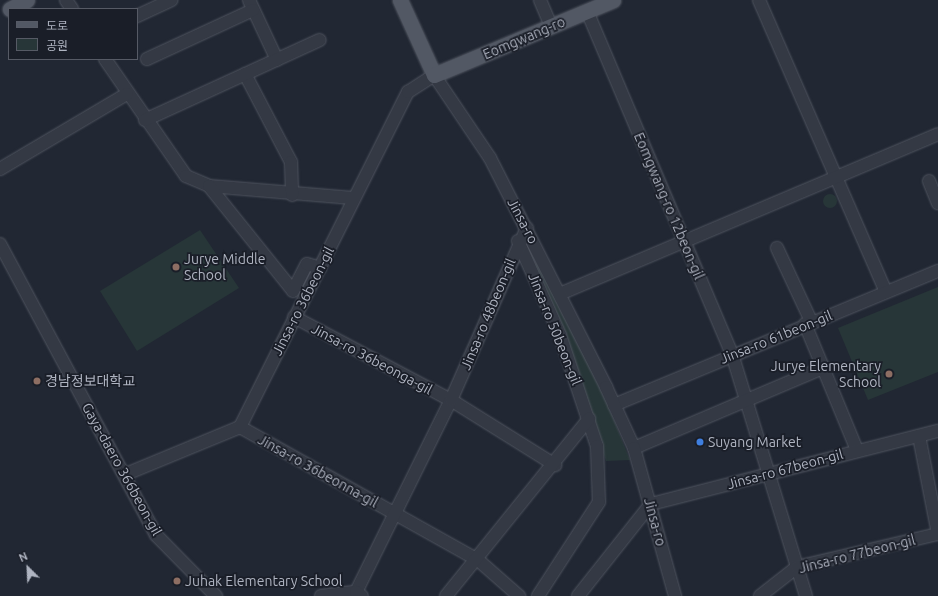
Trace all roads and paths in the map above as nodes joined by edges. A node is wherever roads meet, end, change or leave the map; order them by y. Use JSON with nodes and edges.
{"nodes":[{"id":1,"x":27,"y":0,"type":"edge"},
{"id":2,"x":171,"y":0,"type":"edge"},
{"id":3,"x":400,"y":0,"type":"edge"},
{"id":4,"x":540,"y":0,"type":"edge"},
{"id":5,"x":613,"y":0,"type":"edge"},
{"id":6,"x":759,"y":0,"type":"edge"},
{"id":7,"x":251,"y":5,"type":"edge"},
{"id":8,"x":12,"y":8,"type":"edge"},
{"id":9,"x":587,"y":11,"type":"junction"},
{"id":10,"x":138,"y":16,"type":"edge"},
{"id":11,"x":551,"y":26,"type":"junction"},
{"id":12,"x":320,"y":40,"type":"dead end"},
{"id":13,"x":147,"y":59,"type":"dead end"},
{"id":14,"x":106,"y":60,"type":"edge"},
{"id":15,"x":277,"y":60,"type":"junction"},
{"id":16,"x":245,"y":74,"type":"junction"},
{"id":17,"x":434,"y":76,"type":"junction"},
{"id":18,"x":127,"y":94,"type":"junction"},
{"id":19,"x":145,"y":120,"type":"junction"},
{"id":20,"x":938,"y":134,"type":"edge"},
{"id":21,"x":0,"y":169,"type":"edge"},
{"id":22,"x":834,"y":178,"type":"junction"},
{"id":23,"x":929,"y":181,"type":"dead end"},
{"id":24,"x":209,"y":186,"type":"junction"},
{"id":25,"x":292,"y":195,"type":"junction"},
{"id":26,"x":353,"y":198,"type":"junction"},
{"id":27,"x":938,"y":203,"type":"edge"},
{"id":28,"x":527,"y":228,"type":"junction"},
{"id":29,"x":518,"y":241,"type":"junction"},
{"id":30,"x":684,"y":242,"type":"junction"},
{"id":31,"x":0,"y":244,"type":"edge"},
{"id":32,"x":777,"y":248,"type":"dead end"},
{"id":33,"x":320,"y":268,"type":"junction"},
{"id":34,"x":938,"y":270,"type":"edge"},
{"id":35,"x":886,"y":292,"type":"junction"},
{"id":36,"x":562,"y":293,"type":"junction"},
{"id":37,"x":294,"y":317,"type":"junction"},
{"id":38,"x":808,"y":323,"type":"junction"},
{"id":39,"x":732,"y":354,"type":"junction"},
{"id":40,"x":824,"y":367,"type":"junction"},
{"id":41,"x":451,"y":400,"type":"junction"},
{"id":42,"x":746,"y":401,"type":"junction"},
{"id":43,"x":614,"y":405,"type":"junction"},
{"id":44,"x":589,"y":419,"type":"junction"},
{"id":45,"x":240,"y":427,"type":"junction"},
{"id":46,"x":938,"y":431,"type":"edge"},
{"id":47,"x":919,"y":436,"type":"junction"},
{"id":48,"x":634,"y":448,"type":"junction"},
{"id":49,"x":858,"y":450,"type":"junction"},
{"id":50,"x":555,"y":465,"type":"junction"},
{"id":51,"x":126,"y":474,"type":"junction"},
{"id":52,"x":769,"y":474,"type":"junction"},
{"id":53,"x":651,"y":504,"type":"junction"},
{"id":54,"x":396,"y":514,"type":"junction"},
{"id":55,"x":938,"y":534,"type":"edge"},
{"id":56,"x":478,"y":560,"type":"junction"},
{"id":57,"x":797,"y":566,"type":"junction"},
{"id":58,"x":359,"y":594,"type":"edge"},
{"id":59,"x":216,"y":596,"type":"edge"},
{"id":60,"x":321,"y":596,"type":"edge"},
{"id":61,"x":446,"y":596,"type":"edge"},
{"id":62,"x":519,"y":596,"type":"edge"},
{"id":63,"x":538,"y":596,"type":"edge"},
{"id":64,"x":578,"y":596,"type":"edge"},
{"id":65,"x":675,"y":596,"type":"edge"},
{"id":66,"x":760,"y":596,"type":"edge"},
{"id":67,"x":806,"y":596,"type":"edge"}],
"edges":[{"from":1,"to":8,"type":"main road"},
{"from":2,"to":10,"type":"street"},
{"from":3,"to":17,"type":"main road","name":"Jinsa-ro"},
{"from":4,"to":11,"type":"street"},
{"from":5,"to":9,"type":"main road","name":"Eomgwang-ro"},
{"from":6,"to":22,"type":"street"},
{"from":7,"to":13,"type":"street"},
{"from":7,"to":15,"type":"street"},
{"from":9,"to":11,"type":"main road","name":"Eomgwang-ro"},
{"from":9,"to":30,"type":"street","name":"Eomgwang-ro 12beon-gil"},
{"from":11,"to":17,"type":"main road","name":"Eomgwang-ro"},
{"from":12,"to":15,"type":"street"},
{"from":14,"to":18,"type":"street"},
{"from":15,"to":16,"type":"street"},
{"from":16,"to":19,"type":"street"},
{"from":16,"to":25,"type":"street"},
{"from":17,"to":26,"type":"street","name":"Jinsa-ro 36beon-gil"},
{"from":17,"to":28,"type":"street","name":"Jinsa-ro"},
{"from":18,"to":19,"type":"street"},
{"from":18,"to":21,"type":"street"},
{"from":19,"to":24,"type":"street"},
{"from":20,"to":22,"type":"street"},
{"from":22,"to":30,"type":"street"},
{"from":22,"to":35,"type":"street"},
{"from":23,"to":27,"type":"street"},
{"from":24,"to":25,"type":"street"},
{"from":24,"to":33,"type":"street"},
{"from":25,"to":26,"type":"street"},
{"from":26,"to":33,"type":"street","name":"Jinsa-ro 36beon-gil"},
{"from":28,"to":29,"type":"street","name":"Jinsa-ro 48beon-gil"},
{"from":28,"to":36,"type":"street","name":"Jinsa-ro"},
{"from":29,"to":41,"type":"street","name":"Jinsa-ro 48beon-gil"},
{"from":29,"to":44,"type":"street","name":"Jinsa-ro 50beon-gil"},
{"from":30,"to":36,"type":"street"},
{"from":30,"to":39,"type":"street","name":"Eomgwang-ro 12beon-gil"},
{"from":31,"to":51,"type":"street","name":"Gaya-daero 366beon-gil"},
{"from":32,"to":38,"type":"street"},
{"from":33,"to":37,"type":"street","name":"Jinsa-ro 36beon-gil"},
{"from":34,"to":35,"type":"street","name":"Jinsa-ro 61beon-gil"},
{"from":35,"to":38,"type":"street","name":"Jinsa-ro 61beon-gil"},
{"from":36,"to":43,"type":"street","name":"Jinsa-ro"},
{"from":37,"to":41,"type":"street","name":"Jinsa-ro 36beonga-gil"},
{"from":37,"to":45,"type":"street","name":"Jinsa-ro 36beon-gil"},
{"from":38,"to":39,"type":"street","name":"Jinsa-ro 61beon-gil"},
{"from":38,"to":40,"type":"street"},
{"from":39,"to":42,"type":"street","name":"Eomgwang-ro 12beon-gil"},
{"from":39,"to":43,"type":"street","name":"Jinsa-ro 61beon-gil"},
{"from":40,"to":42,"type":"street"},
{"from":40,"to":49,"type":"street"},
{"from":41,"to":50,"type":"street"},
{"from":41,"to":54,"type":"street","name":"Jinsa-ro 48beon-gil"},
{"from":42,"to":48,"type":"street"},
{"from":42,"to":52,"type":"street","name":"Eomgwang-ro 12beon-gil"},
{"from":43,"to":48,"type":"street","name":"Jinsa-ro"},
{"from":44,"to":50,"type":"street"},
{"from":44,"to":63,"type":"street","name":"Jinsa-ro 50beon-gil"},
{"from":45,"to":51,"type":"street"},
{"from":45,"to":54,"type":"street","name":"Jinsa-ro 36beonna-gil"},
{"from":46,"to":47,"type":"street","name":"Jinsa-ro 67beon-gil"},
{"from":47,"to":49,"type":"street","name":"Jinsa-ro 67beon-gil"},
{"from":47,"to":55,"type":"street"},
{"from":48,"to":53,"type":"street","name":"Jinsa-ro"},
{"from":49,"to":52,"type":"street","name":"Jinsa-ro 67beon-gil"},
{"from":50,"to":56,"type":"street"},
{"from":51,"to":59,"type":"street","name":"Gaya-daero 366beon-gil"},
{"from":52,"to":53,"type":"street","name":"Jinsa-ro 67beon-gil"},
{"from":52,"to":57,"type":"street","name":"Eomgwang-ro 12beon-gil"},
{"from":53,"to":64,"type":"street"},
{"from":53,"to":65,"type":"street","name":"Jinsa-ro"},
{"from":54,"to":56,"type":"street"},
{"from":54,"to":58,"type":"street","name":"Jinsa-ro 48beon-gil"},
{"from":55,"to":57,"type":"street","name":"Jinsa-ro 77beon-gil"},
{"from":56,"to":61,"type":"street"},
{"from":56,"to":62,"type":"street"},
{"from":57,"to":66,"type":"street","name":"Jinsa-ro 77beon-gil"},
{"from":57,"to":67,"type":"street","name":"Eomgwang-ro 12beon-gil"},
{"from":58,"to":60,"type":"street"}]}
